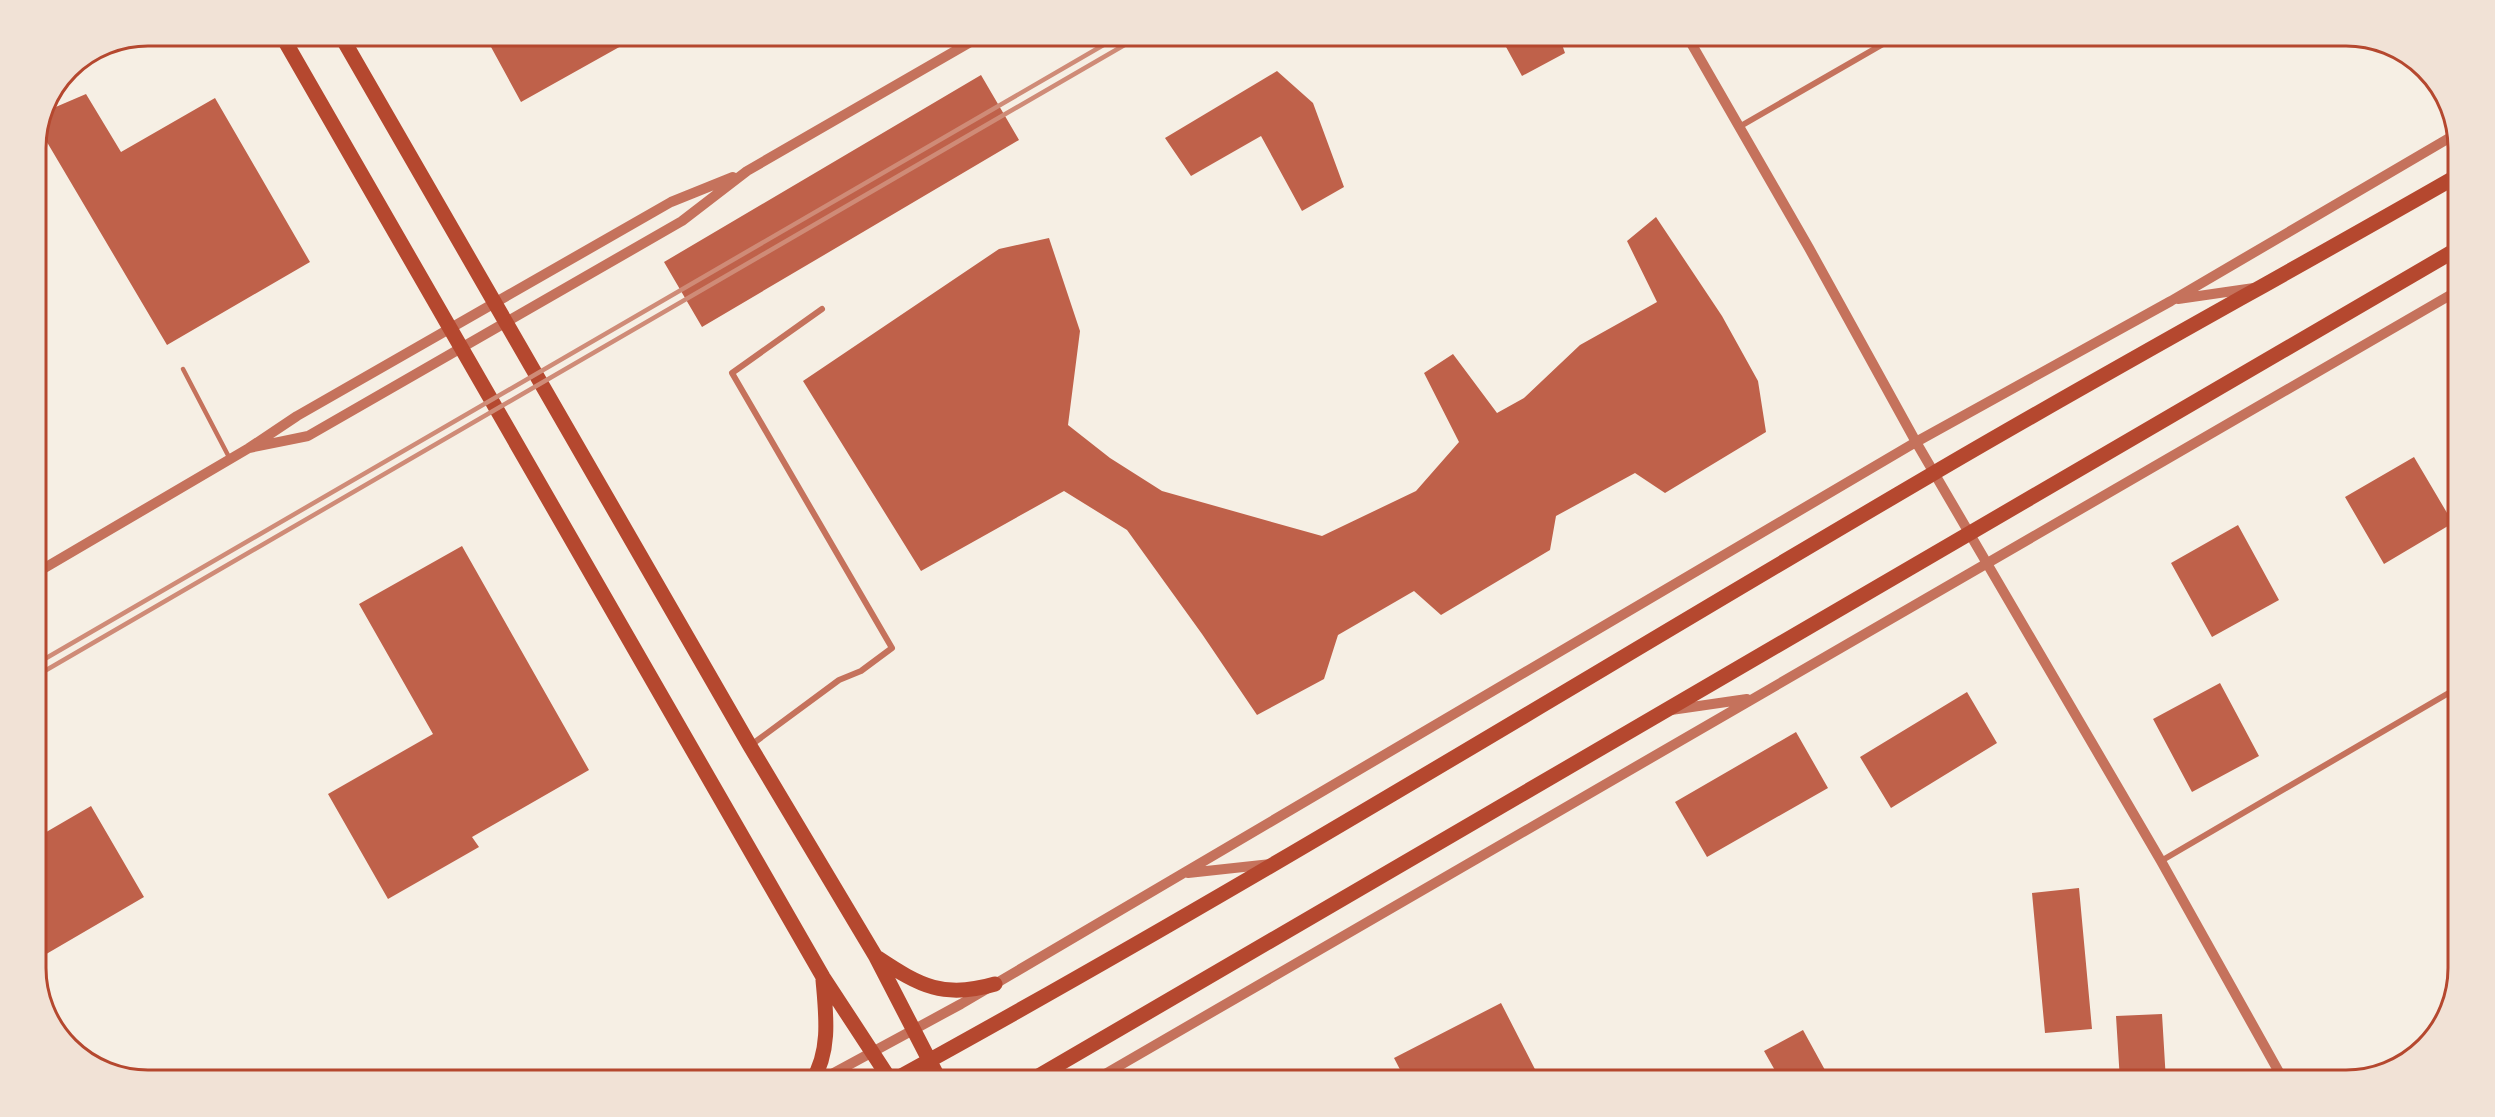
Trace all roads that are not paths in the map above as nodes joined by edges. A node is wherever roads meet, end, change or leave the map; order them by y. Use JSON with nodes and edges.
{"nodes":[{"id":1,"x":288,"y":46,"type":"edge"},
{"id":2,"x":348,"y":46,"type":"edge"},
{"id":3,"x":964,"y":46,"type":"edge"},
{"id":4,"x":1693,"y":46,"type":"edge"},
{"id":5,"x":1880,"y":46,"type":"edge"},
{"id":6,"x":1739,"y":127,"type":"junction"},
{"id":7,"x":2448,"y":139,"type":"edge"},
{"id":8,"x":747,"y":171,"type":"junction"},
{"id":9,"x":2448,"y":181,"type":"edge"},
{"id":10,"x":2448,"y":254,"type":"edge"},
{"id":11,"x":2266,"y":286,"type":"junction"},
{"id":12,"x":2448,"y":296,"type":"edge"},
{"id":13,"x":2171,"y":301,"type":"junction"},
{"id":14,"x":496,"y":302,"type":"junction"},
{"id":15,"x":822,"y":309,"type":"dead end"},
{"id":16,"x":507,"y":322,"type":"junction"},
{"id":17,"x":452,"y":327,"type":"junction"},
{"id":18,"x":463,"y":347,"type":"junction"},
{"id":19,"x":183,"y":369,"type":"dead end"},
{"id":20,"x":1916,"y":442,"type":"junction"},
{"id":21,"x":249,"y":448,"type":"junction"},
{"id":22,"x":230,"y":459,"type":"junction"},
{"id":23,"x":1934,"y":473,"type":"junction"},
{"id":24,"x":1970,"y":535,"type":"junction"},
{"id":25,"x":1986,"y":562,"type":"junction"},
{"id":26,"x":47,"y":567,"type":"edge"},
{"id":27,"x":2448,"y":693,"type":"edge"},
{"id":28,"x":1754,"y":698,"type":"junction"},
{"id":29,"x":1667,"y":710,"type":"junction"},
{"id":30,"x":750,"y":746,"type":"junction"},
{"id":31,"x":2161,"y":861,"type":"junction"},
{"id":32,"x":1271,"y":863,"type":"junction"},
{"id":33,"x":1184,"y":874,"type":"junction"},
{"id":34,"x":876,"y":957,"type":"junction"},
{"id":35,"x":823,"y":977,"type":"junction"},
{"id":36,"x":995,"y":984,"type":"junction"},
{"id":37,"x":912,"y":1028,"type":"junction"},
{"id":38,"x":872,"y":1051,"type":"junction"},
{"id":39,"x":929,"y":1060,"type":"junction"},
{"id":40,"x":819,"y":1070,"type":"edge"},
{"id":41,"x":838,"y":1070,"type":"edge"},
{"id":42,"x":885,"y":1070,"type":"edge"},
{"id":43,"x":911,"y":1070,"type":"edge"},
{"id":44,"x":934,"y":1070,"type":"edge"},
{"id":45,"x":1049,"y":1070,"type":"edge"},
{"id":46,"x":1112,"y":1070,"type":"edge"},
{"id":47,"x":2278,"y":1070,"type":"edge"}],
"edges":[{"from":1,"to":17,"type":"main road"},
{"from":2,"to":14,"type":"main road"},
{"from":3,"to":8,"type":"street"},
{"from":4,"to":6,"type":"street"},
{"from":5,"to":6,"type":"street"},
{"from":6,"to":20,"type":"street"},
{"from":7,"to":13,"type":"street"},
{"from":8,"to":14,"type":"street"},
{"from":8,"to":16,"type":"street"},
{"from":9,"to":11,"type":"main road"},
{"from":10,"to":24,"type":"main road"},
{"from":11,"to":13,"type":"street"},
{"from":11,"to":23,"type":"main road"},
{"from":12,"to":25,"type":"street"},
{"from":13,"to":20,"type":"street"},
{"from":14,"to":16,"type":"main road"},
{"from":14,"to":17,"type":"street"},
{"from":15,"to":30,"type":"street"},
{"from":16,"to":18,"type":"street"},
{"from":16,"to":30,"type":"main road"},
{"from":17,"to":18,"type":"main road"},
{"from":17,"to":21,"type":"street"},
{"from":18,"to":21,"type":"street"},
{"from":18,"to":35,"type":"main road"},
{"from":19,"to":22,"type":"lane"},
{"from":20,"to":23,"type":"street"},
{"from":20,"to":33,"type":"street"},
{"from":21,"to":22,"type":"street"},
{"from":22,"to":26,"type":"street"},
{"from":23,"to":24,"type":"street"},
{"from":23,"to":32,"type":"main road"},
{"from":24,"to":25,"type":"street"},
{"from":24,"to":29,"type":"main road"},
{"from":25,"to":28,"type":"street"},
{"from":25,"to":31,"type":"street"},
{"from":27,"to":31,"type":"street"},
{"from":28,"to":29,"type":"street"},
{"from":28,"to":46,"type":"street"},
{"from":29,"to":45,"type":"main road"},
{"from":30,"to":34,"type":"main road"},
{"from":31,"to":47,"type":"street"},
{"from":32,"to":33,"type":"street"},
{"from":32,"to":39,"type":"main road"},
{"from":33,"to":36,"type":"street"},
{"from":34,"to":36,"type":"main road"},
{"from":34,"to":37,"type":"main road"},
{"from":35,"to":38,"type":"main road"},
{"from":35,"to":40,"type":"main road"},
{"from":36,"to":37,"type":"street"},
{"from":37,"to":38,"type":"street"},
{"from":37,"to":39,"type":"main road"},
{"from":38,"to":41,"type":"street"},
{"from":38,"to":42,"type":"main road"},
{"from":39,"to":43,"type":"main road"},
{"from":39,"to":44,"type":"main road"}]}
